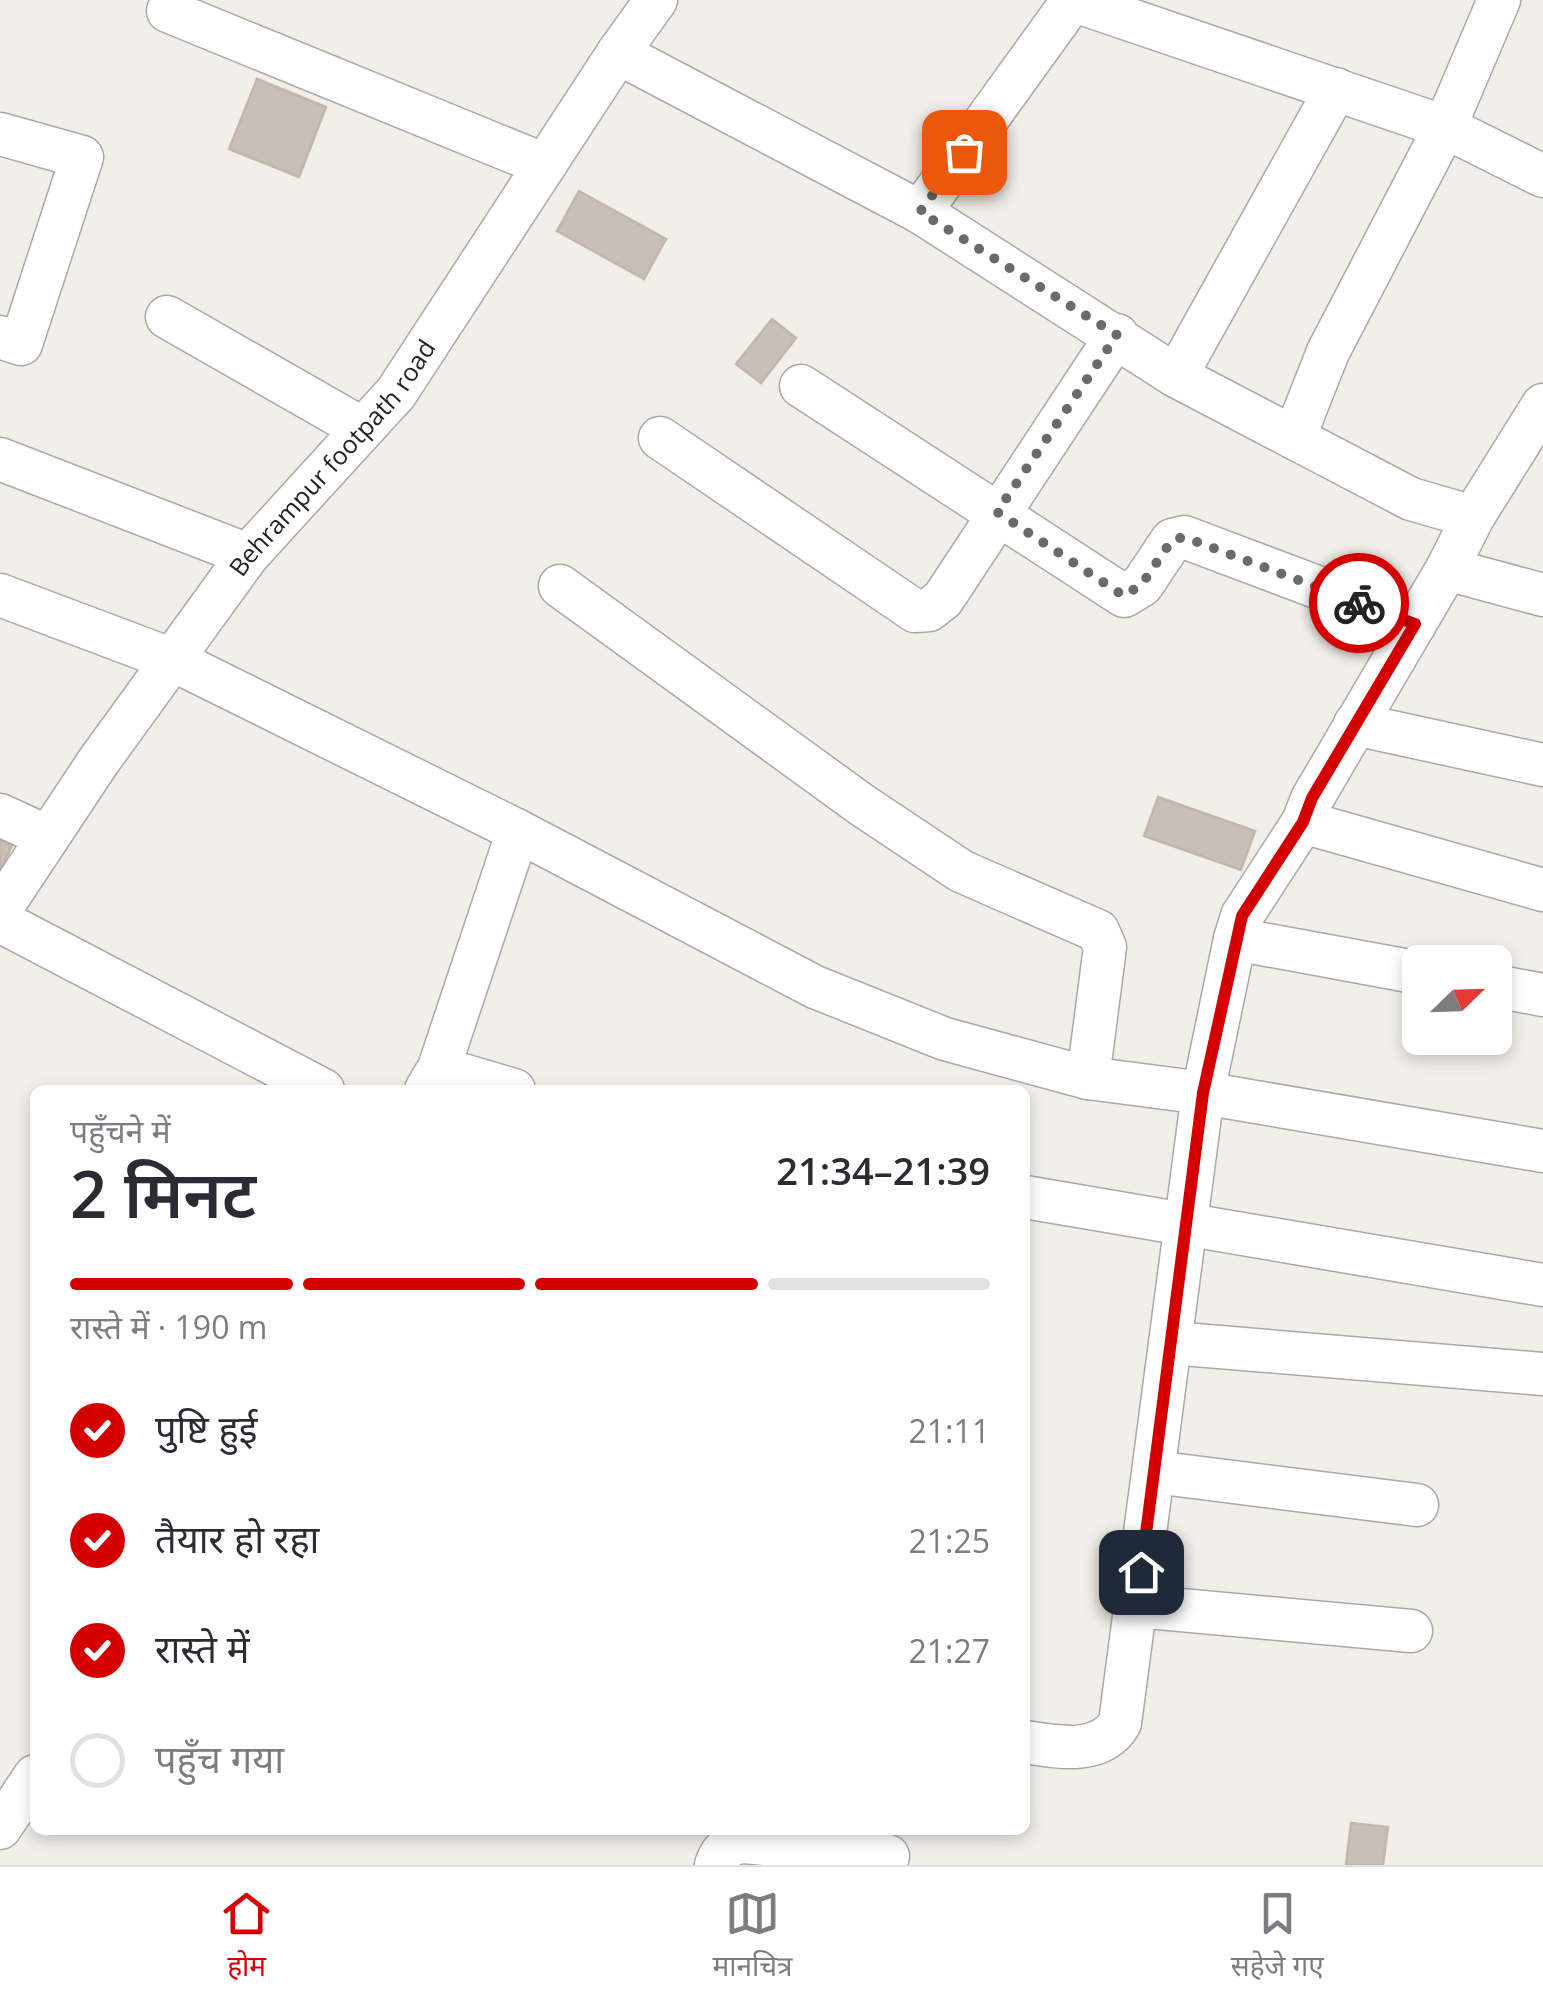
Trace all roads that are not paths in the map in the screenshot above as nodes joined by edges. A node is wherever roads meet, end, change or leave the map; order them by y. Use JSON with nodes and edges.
{"nodes":[{"id":1,"x":656,"y":0,"type":"edge"},
{"id":2,"x":1072,"y":0,"type":"edge"},
{"id":3,"x":1500,"y":0,"type":"edge"},
{"id":4,"x":168,"y":11,"type":"dead end"},
{"id":5,"x":618,"y":53,"type":"junction"},
{"id":6,"x":1336,"y":90,"type":"junction"},
{"id":7,"x":1445,"y":127,"type":"junction"},
{"id":8,"x":0,"y":134,"type":"edge"},
{"id":9,"x":545,"y":164,"type":"junction"},
{"id":10,"x":1543,"y":176,"type":"edge"},
{"id":11,"x":920,"y":212,"type":"junction"},
{"id":12,"x":167,"y":317,"type":"dead end"},
{"id":13,"x":1117,"y":335,"type":"junction"},
{"id":14,"x":0,"y":337,"type":"edge"},
{"id":15,"x":1176,"y":376,"type":"junction"},
{"id":16,"x":802,"y":386,"type":"dead end"},
{"id":17,"x":1543,"y":405,"type":"edge"},
{"id":18,"x":363,"y":429,"type":"junction"},
{"id":19,"x":660,"y":438,"type":"dead end"},
{"id":20,"x":1294,"y":438,"type":"junction"},
{"id":21,"x":0,"y":459,"type":"edge"},
{"id":22,"x":997,"y":512,"type":"junction"},
{"id":23,"x":1473,"y":517,"type":"junction"},
{"id":24,"x":248,"y":555,"type":"junction"},
{"id":25,"x":1448,"y":569,"type":"junction"},
{"id":26,"x":560,"y":586,"type":"dead end"},
{"id":27,"x":0,"y":595,"type":"edge"},
{"id":28,"x":1543,"y":595,"type":"edge"},
{"id":29,"x":1415,"y":624,"type":"junction"},
{"id":30,"x":173,"y":660,"type":"junction"},
{"id":31,"x":1355,"y":724,"type":"junction"},
{"id":32,"x":1543,"y":766,"type":"edge"},
{"id":33,"x":0,"y":815,"type":"edge"},
{"id":34,"x":1303,"y":822,"type":"junction"},
{"id":35,"x":518,"y":831,"type":"junction"},
{"id":36,"x":48,"y":837,"type":"junction"},
{"id":37,"x":1543,"y":890,"type":"edge"},
{"id":38,"x":0,"y":910,"type":"edge"},
{"id":39,"x":0,"y":922,"type":"edge"},
{"id":40,"x":1235,"y":939,"type":"junction"},
{"id":41,"x":1402,"y":970,"type":"edge"},
{"id":42,"x":1512,"y":989,"type":"edge"},
{"id":43,"x":1543,"y":995,"type":"edge"},
{"id":44,"x":1088,"y":1078,"type":"junction"},
{"id":45,"x":433,"y":1079,"type":"edge"},
{"id":46,"x":313,"y":1085,"type":"edge"},
{"id":47,"x":477,"y":1085,"type":"edge"},
{"id":48,"x":1203,"y":1093,"type":"junction"},
{"id":49,"x":1543,"y":1151,"type":"edge"},
{"id":50,"x":1030,"y":1198,"type":"edge"},
{"id":51,"x":1186,"y":1223,"type":"junction"},
{"id":52,"x":1543,"y":1285,"type":"edge"},
{"id":53,"x":1171,"y":1344,"type":"junction"},
{"id":54,"x":1543,"y":1374,"type":"edge"},
{"id":55,"x":1154,"y":1472,"type":"junction"},
{"id":56,"x":1416,"y":1505,"type":"dead end"},
{"id":57,"x":1137,"y":1606,"type":"junction"},
{"id":58,"x":1411,"y":1631,"type":"dead end"},
{"id":59,"x":1030,"y":1742,"type":"edge"},
{"id":60,"x":30,"y":1783,"type":"edge"},
{"id":61,"x":0,"y":1828,"type":"edge"},
{"id":62,"x":889,"y":1850,"type":"edge"},
{"id":63,"x":716,"y":1865,"type":"edge"}],
"edges":[{"from":1,"to":5,"type":"street","name":"Behrampur footpath road"},
{"from":2,"to":6,"type":"street"},
{"from":2,"to":11,"type":"street"},
{"from":3,"to":7,"type":"street"},
{"from":4,"to":9,"type":"street"},
{"from":5,"to":9,"type":"street","name":"Behrampur footpath road"},
{"from":5,"to":11,"type":"street"},
{"from":6,"to":7,"type":"street"},
{"from":6,"to":15,"type":"street"},
{"from":7,"to":10,"type":"street"},
{"from":7,"to":20,"type":"street"},
{"from":8,"to":14,"type":"street"},
{"from":9,"to":18,"type":"street","name":"Behrampur footpath road"},
{"from":11,"to":13,"type":"street"},
{"from":12,"to":18,"type":"street"},
{"from":13,"to":15,"type":"street"},
{"from":13,"to":22,"type":"street"},
{"from":15,"to":20,"type":"street"},
{"from":16,"to":22,"type":"street"},
{"from":17,"to":23,"type":"street"},
{"from":18,"to":24,"type":"street","name":"Behrampur footpath road"},
{"from":19,"to":22,"type":"street"},
{"from":20,"to":23,"type":"street"},
{"from":21,"to":24,"type":"street"},
{"from":22,"to":29,"type":"street"},
{"from":23,"to":25,"type":"street"},
{"from":24,"to":30,"type":"street","name":"Behrampur footpath road"},
{"from":25,"to":28,"type":"street"},
{"from":25,"to":29,"type":"street"},
{"from":26,"to":44,"type":"street"},
{"from":27,"to":30,"type":"street"},
{"from":29,"to":31,"type":"street"},
{"from":30,"to":35,"type":"street"},
{"from":30,"to":36,"type":"street","name":"Behrampur footpath road"},
{"from":31,"to":32,"type":"street"},
{"from":31,"to":34,"type":"street"},
{"from":33,"to":36,"type":"street"},
{"from":34,"to":37,"type":"street"},
{"from":34,"to":40,"type":"street"},
{"from":35,"to":44,"type":"street"},
{"from":35,"to":45,"type":"street"},
{"from":36,"to":38,"type":"street","name":"Behrampur footpath road"},
{"from":39,"to":46,"type":"street"},
{"from":40,"to":41,"type":"street"},
{"from":40,"to":48,"type":"street"},
{"from":42,"to":43,"type":"street"},
{"from":44,"to":48,"type":"street"},
{"from":45,"to":47,"type":"street"},
{"from":48,"to":49,"type":"street"},
{"from":48,"to":51,"type":"street"},
{"from":50,"to":51,"type":"street"},
{"from":51,"to":52,"type":"street"},
{"from":51,"to":53,"type":"street"},
{"from":53,"to":54,"type":"street"},
{"from":53,"to":55,"type":"street"},
{"from":55,"to":56,"type":"street"},
{"from":55,"to":57,"type":"street"},
{"from":57,"to":58,"type":"street"},
{"from":57,"to":59,"type":"street"},
{"from":60,"to":61,"type":"street"},
{"from":62,"to":63,"type":"street"}]}
